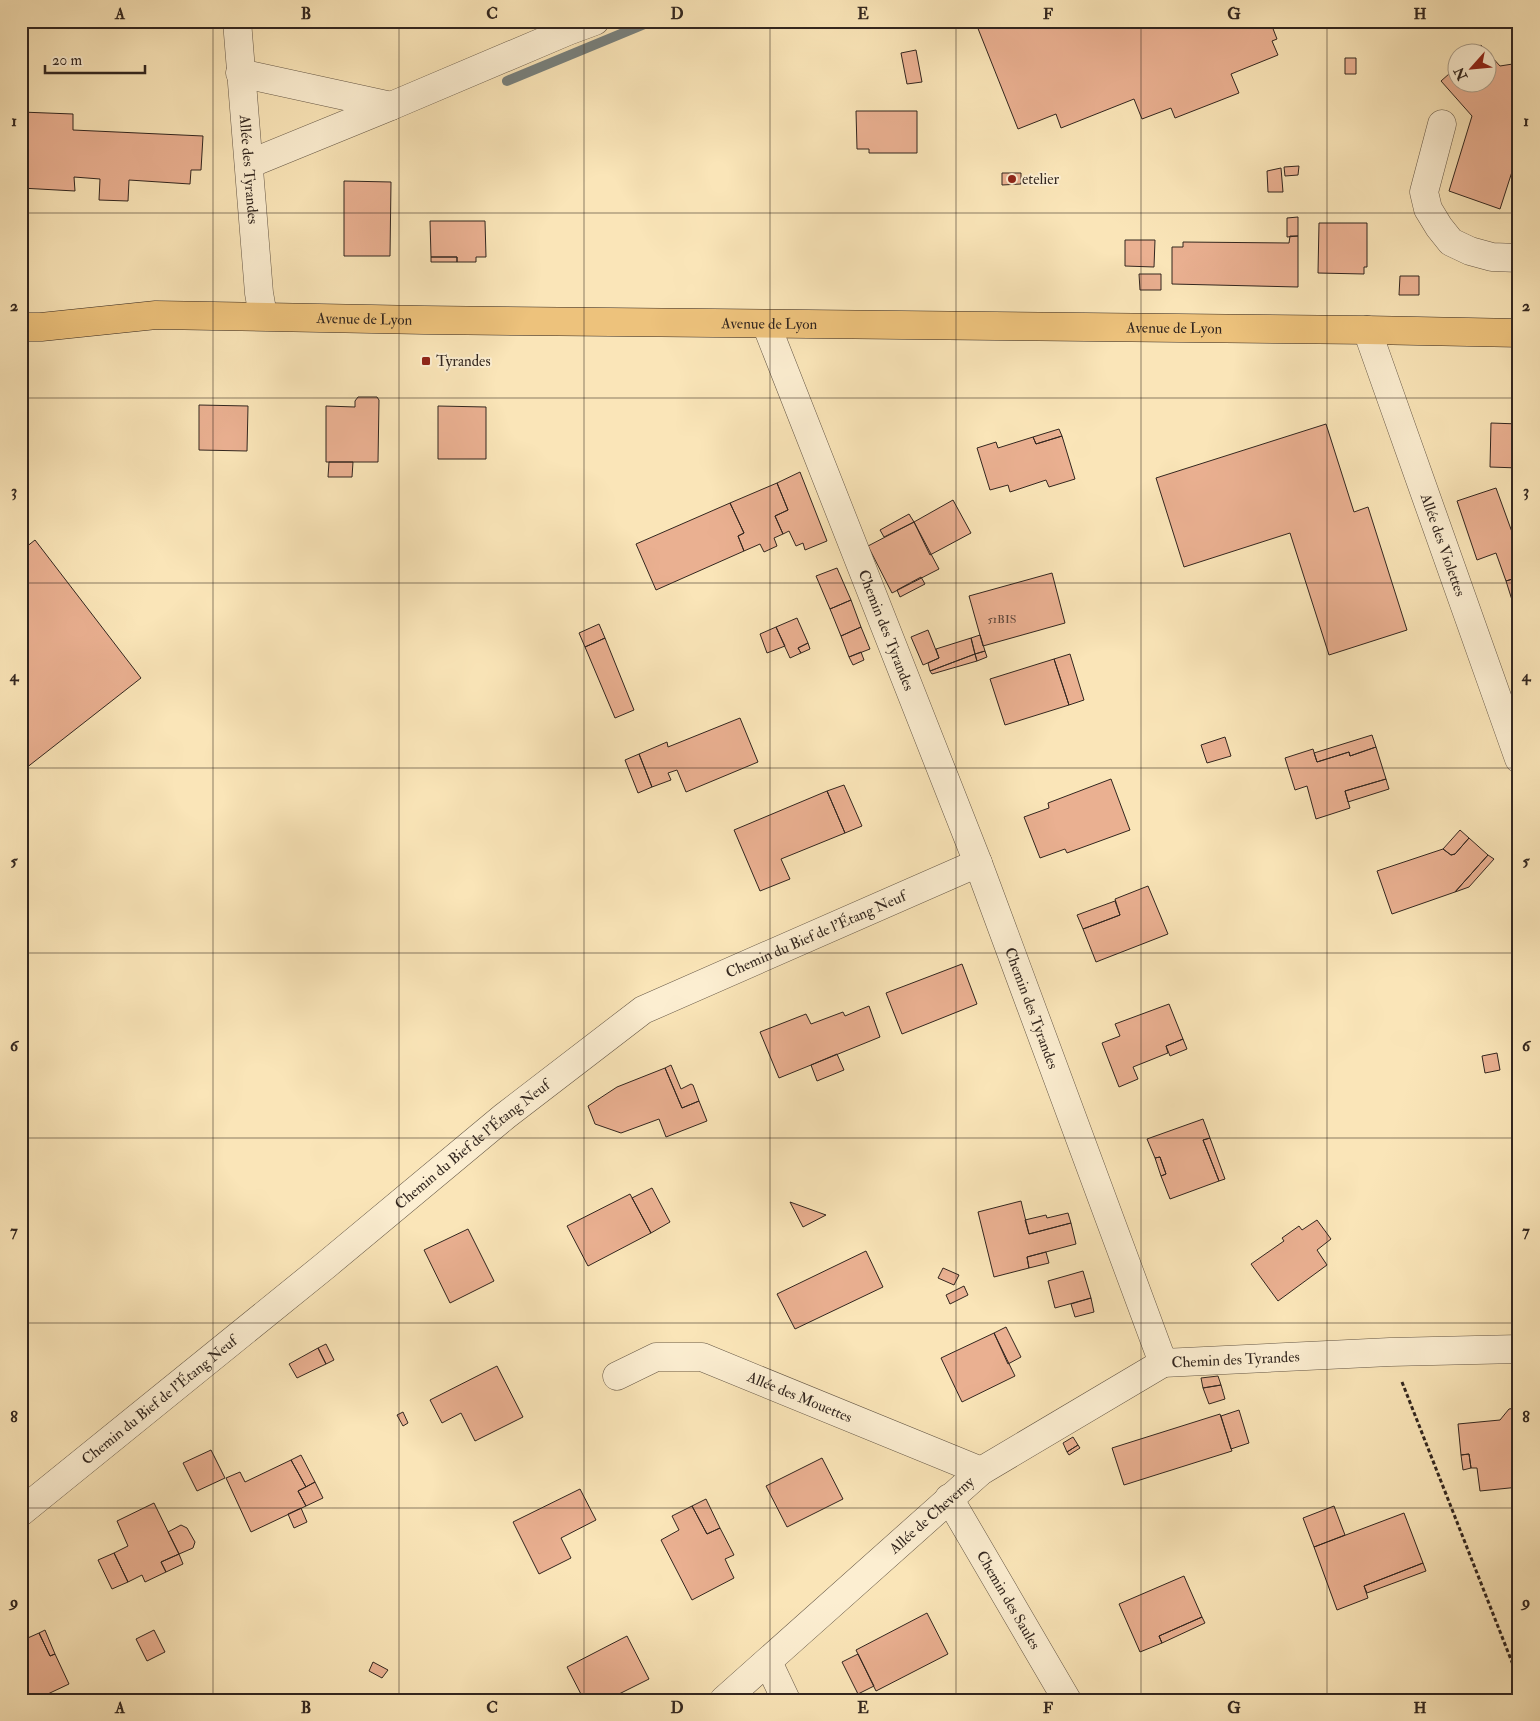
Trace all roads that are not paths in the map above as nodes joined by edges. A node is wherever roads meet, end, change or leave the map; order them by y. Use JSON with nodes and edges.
{"nodes":[{"id":1,"x":237,"y":21,"type":"edge"},
{"id":2,"x":595,"y":21,"type":"edge"},
{"id":3,"x":240,"y":73,"type":"junction"},
{"id":4,"x":391,"y":106,"type":"junction"},
{"id":5,"x":1442,"y":124,"type":"dead end"},
{"id":6,"x":249,"y":164,"type":"junction"},
{"id":7,"x":1519,"y":258,"type":"edge"},
{"id":8,"x":263,"y":316,"type":"junction"},
{"id":9,"x":766,"y":324,"type":"junction"},
{"id":10,"x":21,"y":327,"type":"edge"},
{"id":11,"x":1367,"y":330,"type":"junction"},
{"id":12,"x":1519,"y":333,"type":"edge"},
{"id":13,"x":1519,"y":759,"type":"edge"},
{"id":14,"x":978,"y":863,"type":"junction"},
{"id":15,"x":1519,"y":1349,"type":"edge"},
{"id":16,"x":1162,"y":1363,"type":"junction"},
{"id":17,"x":617,"y":1376,"type":"dead end"},
{"id":18,"x":981,"y":1471,"type":"junction"},
{"id":19,"x":949,"y":1498,"type":"junction"},
{"id":20,"x":21,"y":1512,"type":"edge"},
{"id":21,"x":768,"y":1662,"type":"junction"},
{"id":22,"x":724,"y":1700,"type":"edge"},
{"id":23,"x":786,"y":1700,"type":"edge"},
{"id":24,"x":1067,"y":1700,"type":"edge"}],
"edges":[{"from":1,"to":3,"type":"street","name":"Allée des Tyrandes"},
{"from":2,"to":4,"type":"street"},
{"from":3,"to":4,"type":"street"},
{"from":3,"to":6,"type":"street","name":"Allée des Tyrandes"},
{"from":4,"to":6,"type":"street"},
{"from":5,"to":7,"type":"street"},
{"from":6,"to":8,"type":"street","name":"Allée des Tyrandes"},
{"from":8,"to":9,"type":"main road","name":"Avenue de Lyon"},
{"from":8,"to":10,"type":"main road","name":"Avenue de Lyon"},
{"from":9,"to":11,"type":"main road","name":"Avenue de Lyon"},
{"from":9,"to":14,"type":"street","name":"Chemin des Tyrandes"},
{"from":11,"to":12,"type":"main road","name":"Avenue de Lyon"},
{"from":11,"to":13,"type":"street","name":"Allée des Violettes"},
{"from":14,"to":16,"type":"street","name":"Chemin des Tyrandes"},
{"from":14,"to":20,"type":"street","name":"Chemin du Bief de l'Étang Neuf"},
{"from":15,"to":16,"type":"street","name":"Chemin des Tyrandes"},
{"from":16,"to":18,"type":"street","name":"Allée de Cheverny"},
{"from":17,"to":18,"type":"street","name":"Allée des Mouettes"},
{"from":18,"to":19,"type":"street","name":"Allée de Cheverny"},
{"from":19,"to":21,"type":"street","name":"Allée de Cheverny"},
{"from":19,"to":24,"type":"street","name":"Chemin des Saules"},
{"from":21,"to":22,"type":"street","name":"Allée de Cheverny"},
{"from":21,"to":23,"type":"street"}]}
